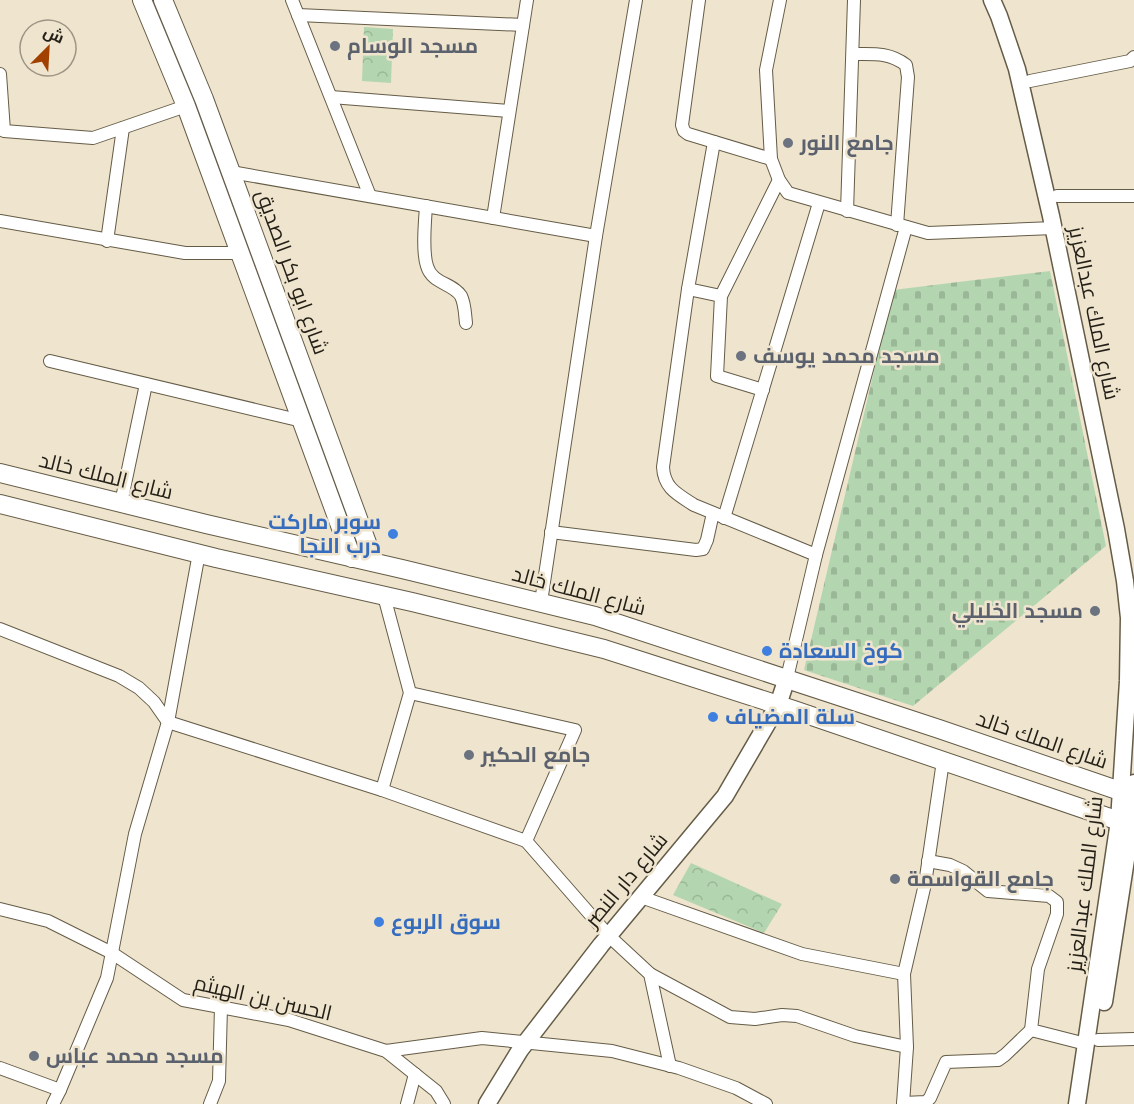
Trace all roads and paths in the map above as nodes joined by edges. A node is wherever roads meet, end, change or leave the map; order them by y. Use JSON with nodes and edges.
{"nodes":[{"id":1,"x":142,"y":0,"type":"edge"},
{"id":2,"x":163,"y":0,"type":"edge"},
{"id":3,"x":292,"y":0,"type":"edge"},
{"id":4,"x":527,"y":0,"type":"edge"},
{"id":5,"x":636,"y":0,"type":"edge"},
{"id":6,"x":699,"y":0,"type":"edge"},
{"id":7,"x":780,"y":0,"type":"edge"},
{"id":8,"x":854,"y":0,"type":"edge"},
{"id":9,"x":992,"y":0,"type":"edge"},
{"id":10,"x":1005,"y":0,"type":"edge"},
{"id":11,"x":298,"y":15,"type":"junction"},
{"id":12,"x":523,"y":25,"type":"junction"},
{"id":13,"x":853,"y":54,"type":"junction"},
{"id":14,"x":1134,"y":57,"type":"edge"},
{"id":15,"x":0,"y":74,"type":"edge"},
{"id":16,"x":1029,"y":81,"type":"junction"},
{"id":17,"x":331,"y":97,"type":"junction"},
{"id":18,"x":186,"y":106,"type":"junction"},
{"id":19,"x":509,"y":111,"type":"junction"},
{"id":20,"x":123,"y":128,"type":"junction"},
{"id":21,"x":714,"y":142,"type":"junction"},
{"id":22,"x":771,"y":159,"type":"junction"},
{"id":23,"x":231,"y":172,"type":"junction"},
{"id":24,"x":779,"y":180,"type":"junction"},
{"id":25,"x":370,"y":196,"type":"junction"},
{"id":26,"x":1057,"y":196,"type":"junction"},
{"id":27,"x":1134,"y":196,"type":"edge"},
{"id":28,"x":819,"y":203,"type":"junction"},
{"id":29,"x":426,"y":206,"type":"junction"},
{"id":30,"x":847,"y":211,"type":"junction"},
{"id":31,"x":493,"y":218,"type":"junction"},
{"id":32,"x":0,"y":221,"type":"edge"},
{"id":33,"x":901,"y":226,"type":"junction"},
{"id":34,"x":1053,"y":228,"type":"junction"},
{"id":35,"x":596,"y":236,"type":"junction"},
{"id":36,"x":107,"y":241,"type":"junction"},
{"id":37,"x":240,"y":253,"type":"junction"},
{"id":38,"x":688,"y":289,"type":"junction"},
{"id":39,"x":721,"y":296,"type":"junction"},
{"id":40,"x":466,"y":323,"type":"dead end"},
{"id":41,"x":50,"y":361,"type":"dead end"},
{"id":42,"x":146,"y":384,"type":"junction"},
{"id":43,"x":764,"y":390,"type":"junction"},
{"id":44,"x":302,"y":421,"type":"junction"},
{"id":45,"x":0,"y":473,"type":"edge"},
{"id":46,"x":121,"y":503,"type":"junction"},
{"id":47,"x":0,"y":504,"type":"edge"},
{"id":48,"x":719,"y":515,"type":"junction"},
{"id":49,"x":551,"y":532,"type":"junction"},
{"id":50,"x":198,"y":553,"type":"junction"},
{"id":51,"x":816,"y":555,"type":"junction"},
{"id":52,"x":352,"y":558,"type":"junction"},
{"id":53,"x":374,"y":562,"type":"junction"},
{"id":54,"x":1134,"y":569,"type":"edge"},
{"id":55,"x":384,"y":596,"type":"junction"},
{"id":56,"x":541,"y":602,"type":"junction"},
{"id":57,"x":0,"y":629,"type":"edge"},
{"id":58,"x":787,"y":678,"type":"junction"},
{"id":59,"x":410,"y":693,"type":"junction"},
{"id":60,"x":778,"y":705,"type":"junction"},
{"id":61,"x":168,"y":722,"type":"junction"},
{"id":62,"x":943,"y":761,"type":"junction"},
{"id":63,"x":1129,"y":789,"type":"edge"},
{"id":64,"x":382,"y":790,"type":"junction"},
{"id":65,"x":1124,"y":821,"type":"junction"},
{"id":66,"x":526,"y":841,"type":"junction"},
{"id":67,"x":928,"y":861,"type":"junction"},
{"id":68,"x":1129,"y":869,"type":"edge"},
{"id":69,"x":641,"y":897,"type":"junction"},
{"id":70,"x":0,"y":909,"type":"edge"},
{"id":71,"x":609,"y":936,"type":"junction"},
{"id":72,"x":112,"y":953,"type":"junction"},
{"id":73,"x":650,"y":974,"type":"junction"},
{"id":74,"x":904,"y":974,"type":"junction"},
{"id":75,"x":221,"y":1007,"type":"junction"},
{"id":76,"x":1031,"y":1030,"type":"junction"},
{"id":77,"x":1134,"y":1039,"type":"edge"},
{"id":78,"x":526,"y":1042,"type":"junction"},
{"id":79,"x":1092,"y":1042,"type":"junction"},
{"id":80,"x":907,"y":1047,"type":"junction"},
{"id":81,"x":386,"y":1051,"type":"junction"},
{"id":82,"x":670,"y":1066,"type":"junction"},
{"id":83,"x":0,"y":1068,"type":"edge"},
{"id":84,"x":415,"y":1074,"type":"junction"},
{"id":85,"x":60,"y":1090,"type":"junction"},
{"id":86,"x":903,"y":1103,"type":"edge"},
{"id":87,"x":53,"y":1104,"type":"edge"},
{"id":88,"x":210,"y":1104,"type":"edge"},
{"id":89,"x":407,"y":1104,"type":"edge"},
{"id":90,"x":444,"y":1104,"type":"edge"},
{"id":91,"x":487,"y":1104,"type":"edge"},
{"id":92,"x":766,"y":1104,"type":"edge"},
{"id":93,"x":1077,"y":1104,"type":"edge"},
{"id":94,"x":1088,"y":1104,"type":"edge"}],
"edges":[{"from":1,"to":18,"type":"main road","name":"شارع ابو بكر الصديق"},
{"from":2,"to":23,"type":"main road","name":"شارع ابو بكر الصديق"},
{"from":3,"to":11,"type":"street"},
{"from":4,"to":12,"type":"street"},
{"from":5,"to":35,"type":"street"},
{"from":6,"to":21,"type":"street"},
{"from":7,"to":22,"type":"street"},
{"from":8,"to":13,"type":"street"},
{"from":9,"to":34,"type":"street","name":"شارع الملك عبدالعزيز"},
{"from":10,"to":16,"type":"street","name":"شارع الملك عبدالعزيز"},
{"from":11,"to":12,"type":"street"},
{"from":11,"to":17,"type":"street"},
{"from":12,"to":19,"type":"street"},
{"from":13,"to":30,"type":"street"},
{"from":13,"to":33,"type":"street"},
{"from":14,"to":16,"type":"street"},
{"from":15,"to":20,"type":"street"},
{"from":16,"to":26,"type":"street","name":"شارع الملك عبدالعزيز"},
{"from":17,"to":19,"type":"street"},
{"from":17,"to":25,"type":"street"},
{"from":18,"to":20,"type":"street"},
{"from":18,"to":37,"type":"main road","name":"شارع ابو بكر الصديق"},
{"from":19,"to":31,"type":"street"},
{"from":20,"to":36,"type":"street"},
{"from":21,"to":22,"type":"street"},
{"from":21,"to":38,"type":"street"},
{"from":22,"to":24,"type":"street"},
{"from":23,"to":25,"type":"street"},
{"from":23,"to":53,"type":"main road","name":"شارع ابو بكر الصديق"},
{"from":24,"to":28,"type":"street"},
{"from":24,"to":39,"type":"street"},
{"from":25,"to":29,"type":"street"},
{"from":26,"to":27,"type":"street"},
{"from":26,"to":54,"type":"street","name":"شارع الملك عبدالعزيز"},
{"from":28,"to":30,"type":"street"},
{"from":28,"to":43,"type":"street"},
{"from":29,"to":31,"type":"street"},
{"from":29,"to":40,"type":"street"},
{"from":30,"to":33,"type":"street"},
{"from":31,"to":35,"type":"street"},
{"from":32,"to":36,"type":"street"},
{"from":33,"to":34,"type":"street"},
{"from":33,"to":51,"type":"street"},
{"from":34,"to":63,"type":"street","name":"شارع الملك عبدالعزيز"},
{"from":35,"to":49,"type":"street"},
{"from":36,"to":37,"type":"street"},
{"from":37,"to":44,"type":"main road","name":"شارع ابو بكر الصديق"},
{"from":38,"to":39,"type":"street"},
{"from":38,"to":48,"type":"street"},
{"from":39,"to":43,"type":"street"},
{"from":41,"to":42,"type":"street"},
{"from":42,"to":44,"type":"street"},
{"from":42,"to":46,"type":"street"},
{"from":43,"to":48,"type":"street"},
{"from":44,"to":52,"type":"main road","name":"شارع ابو بكر الصديق"},
{"from":45,"to":46,"type":"main road","name":"شارع الملك خالد"},
{"from":46,"to":52,"type":"main road","name":"شارع الملك خالد"},
{"from":47,"to":50,"type":"main road"},
{"from":48,"to":49,"type":"street"},
{"from":48,"to":51,"type":"street"},
{"from":49,"to":56,"type":"street"},
{"from":50,"to":55,"type":"main road"},
{"from":50,"to":61,"type":"street"},
{"from":51,"to":58,"type":"street"},
{"from":52,"to":53,"type":"main road","name":"شارع الملك خالد"},
{"from":53,"to":56,"type":"main road","name":"شارع الملك خالد"},
{"from":55,"to":59,"type":"street"},
{"from":55,"to":60,"type":"main road"},
{"from":56,"to":58,"type":"main road","name":"شارع الملك خالد"},
{"from":57,"to":61,"type":"street"},
{"from":58,"to":60,"type":"street","name":"شارع دار النصر"},
{"from":58,"to":63,"type":"main road","name":"شارع الملك خالد"},
{"from":59,"to":64,"type":"street"},
{"from":59,"to":66,"type":"street"},
{"from":60,"to":62,"type":"main road"},
{"from":60,"to":69,"type":"street","name":"شارع دار النصر"},
{"from":61,"to":64,"type":"street"},
{"from":61,"to":72,"type":"street"},
{"from":62,"to":65,"type":"main road"},
{"from":62,"to":67,"type":"street"},
{"from":63,"to":65,"type":"street","name":"شارع الملك عبدالعزيز"},
{"from":64,"to":66,"type":"street"},
{"from":65,"to":68,"type":"street","name":"شارع الملك عبدالعزيز"},
{"from":65,"to":79,"type":"street","name":"شارع الملك عبدالعزيز"},
{"from":66,"to":71,"type":"street"},
{"from":67,"to":74,"type":"street"},
{"from":67,"to":76,"type":"street"},
{"from":68,"to":79,"type":"street","name":"شارع الملك عبدالعزيز"},
{"from":69,"to":71,"type":"street","name":"شارع دار النصر"},
{"from":69,"to":74,"type":"street"},
{"from":70,"to":72,"type":"street","name":"الحسن بن الهيثم"},
{"from":71,"to":73,"type":"street"},
{"from":71,"to":78,"type":"street","name":"شارع دار النصر"},
{"from":72,"to":75,"type":"street","name":"الحسن بن الهيثم"},
{"from":72,"to":85,"type":"street"},
{"from":73,"to":80,"type":"street"},
{"from":73,"to":82,"type":"street"},
{"from":74,"to":80,"type":"street"},
{"from":75,"to":81,"type":"street","name":"الحسن بن الهيثم"},
{"from":75,"to":88,"type":"street"},
{"from":76,"to":79,"type":"street"},
{"from":76,"to":86,"type":"street"},
{"from":77,"to":79,"type":"street"},
{"from":78,"to":81,"type":"street"},
{"from":78,"to":82,"type":"street"},
{"from":78,"to":91,"type":"street","name":"شارع دار النصر"},
{"from":79,"to":93,"type":"street","name":"شارع الملك عبدالعزيز"},
{"from":79,"to":94,"type":"street","name":"شارع الملك عبدالعزيز"},
{"from":80,"to":86,"type":"street"},
{"from":81,"to":84,"type":"street","name":"الحسن بن الهيثم"},
{"from":82,"to":92,"type":"street"},
{"from":83,"to":85,"type":"street"},
{"from":84,"to":89,"type":"street"},
{"from":84,"to":90,"type":"street","name":"الحسن بن الهيثم"},
{"from":85,"to":87,"type":"street"}]}
